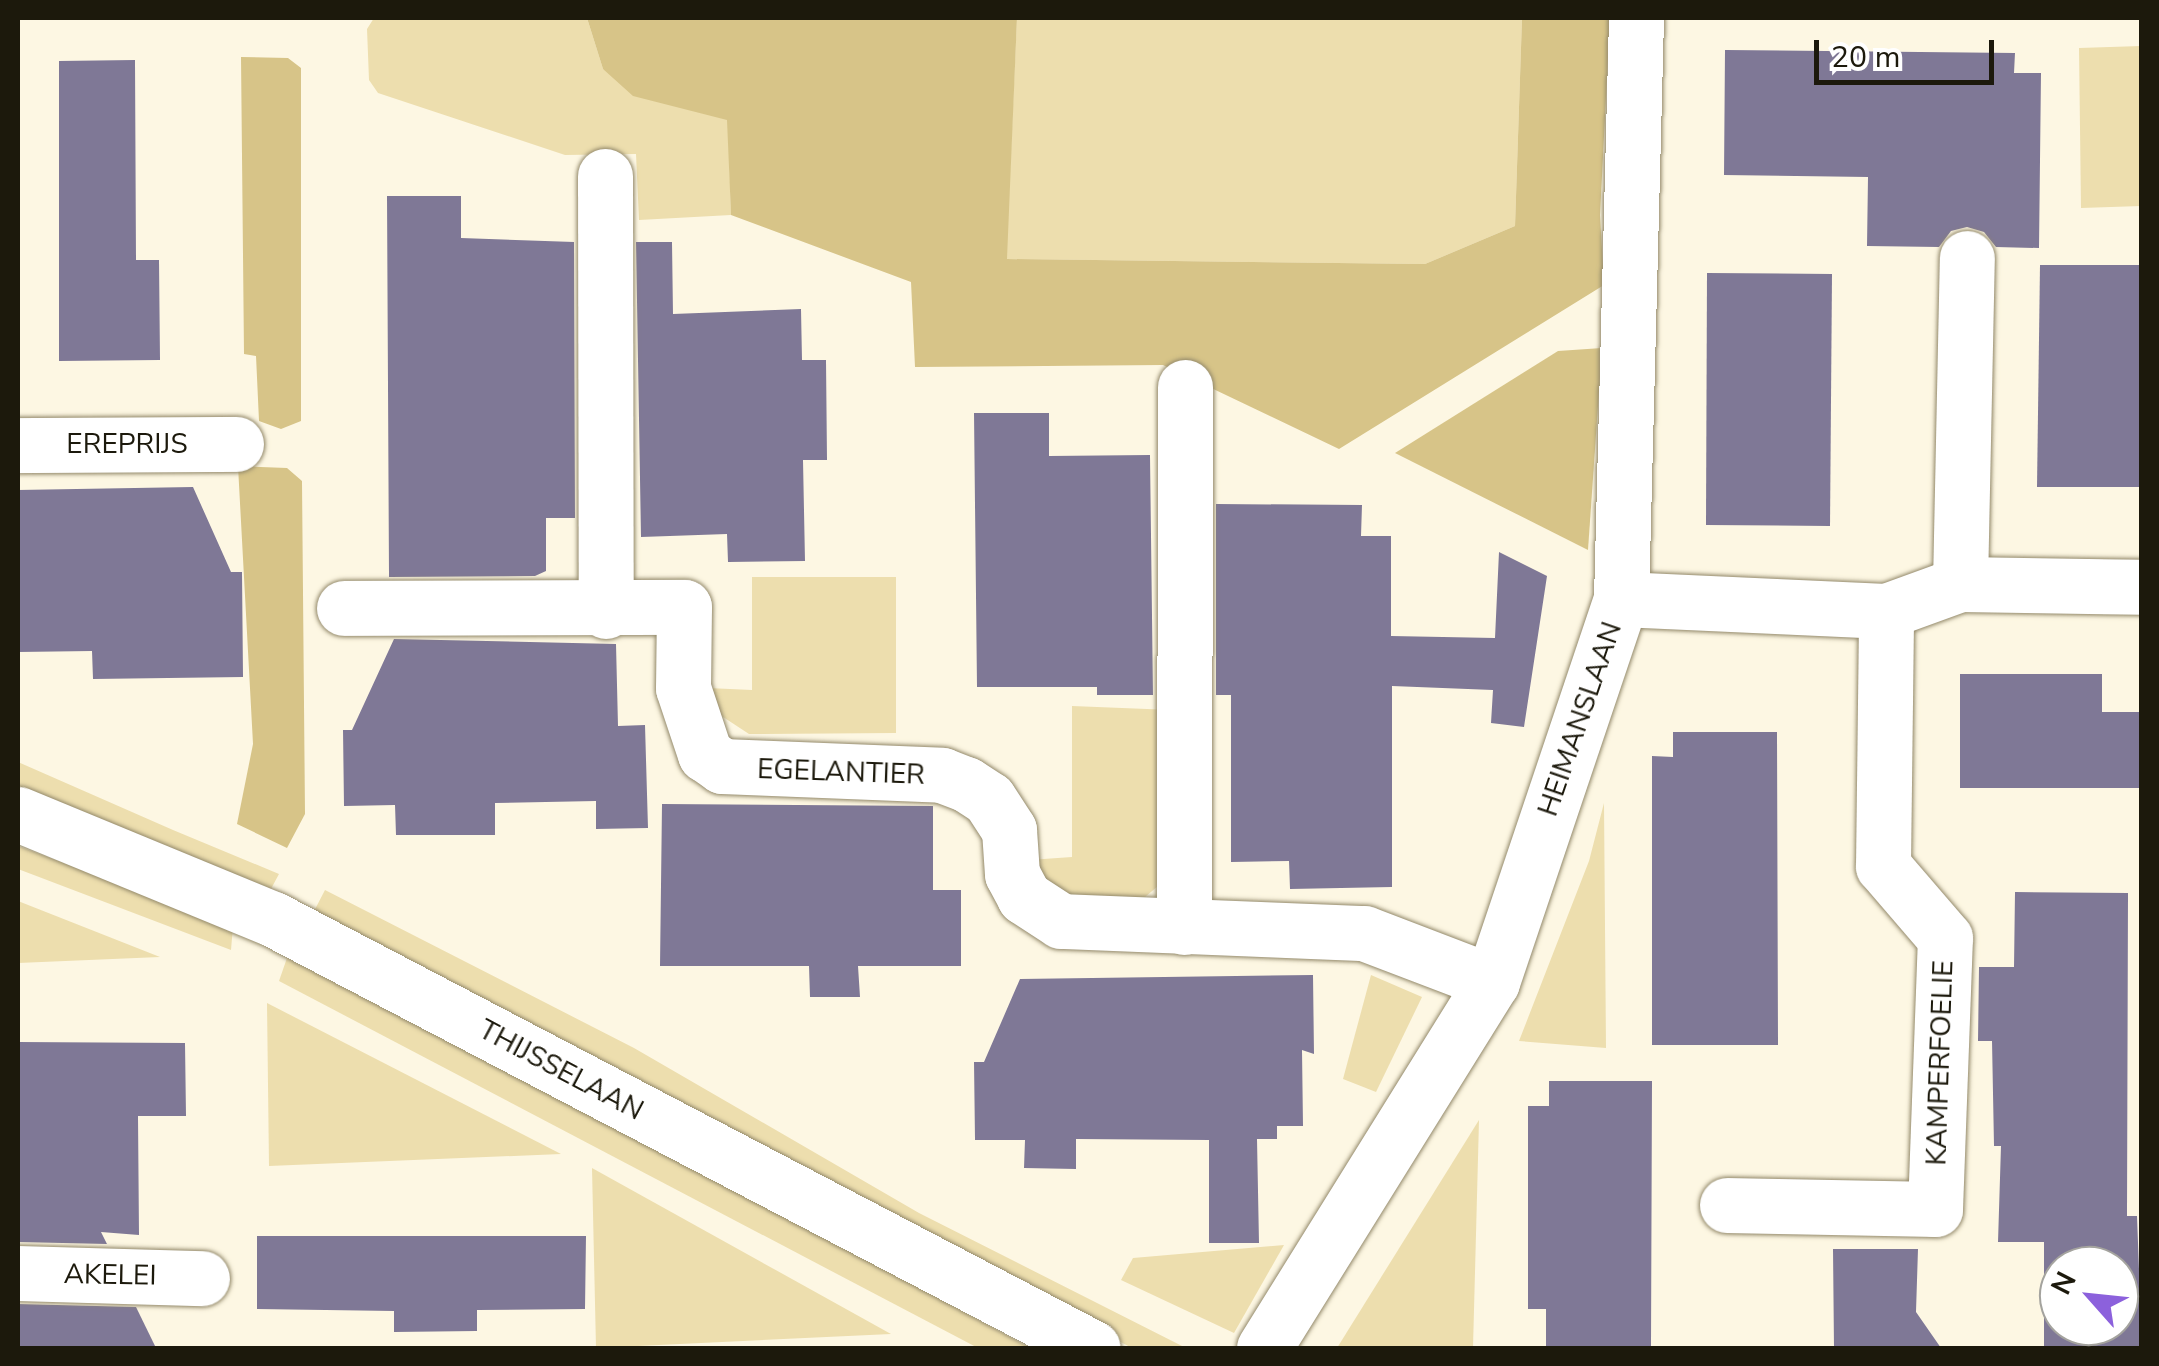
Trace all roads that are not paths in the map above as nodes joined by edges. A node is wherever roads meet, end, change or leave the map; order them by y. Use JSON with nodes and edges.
{"nodes":[{"id":1,"x":1636,"y":18,"type":"edge"},
{"id":2,"x":605,"y":176,"type":"dead end"},
{"id":3,"x":1966,"y":258,"type":"dead end"},
{"id":4,"x":1185,"y":387,"type":"dead end"},
{"id":5,"x":236,"y":444,"type":"dead end"},
{"id":6,"x":18,"y":445,"type":"edge"},
{"id":7,"x":1960,"y":584,"type":"junction"},
{"id":8,"x":2142,"y":586,"type":"edge"},
{"id":9,"x":1621,"y":599,"type":"junction"},
{"id":10,"x":344,"y":608,"type":"dead end"},
{"id":11,"x":606,"y":611,"type":"junction"},
{"id":12,"x":1886,"y":611,"type":"junction"},
{"id":13,"x":18,"y":814,"type":"edge"},
{"id":14,"x":1184,"y":927,"type":"junction"},
{"id":15,"x":1492,"y":982,"type":"junction"},
{"id":16,"x":1727,"y":1205,"type":"dead end"},
{"id":17,"x":18,"y":1273,"type":"edge"},
{"id":18,"x":202,"y":1278,"type":"dead end"},
{"id":19,"x":1093,"y":1348,"type":"edge"},
{"id":20,"x":1264,"y":1348,"type":"edge"}],
"edges":[{"from":1,"to":9,"type":"street","name":"HEIMANSLAAN"},
{"from":2,"to":11,"type":"street"},
{"from":3,"to":7,"type":"street"},
{"from":4,"to":14,"type":"street"},
{"from":5,"to":6,"type":"street","name":"EREPRIJS"},
{"from":7,"to":8,"type":"street"},
{"from":7,"to":12,"type":"street"},
{"from":9,"to":12,"type":"street"},
{"from":9,"to":15,"type":"street","name":"HEIMANSLAAN"},
{"from":10,"to":11,"type":"street","name":"EGELANTIER"},
{"from":11,"to":14,"type":"street","name":"EGELANTIER"},
{"from":12,"to":16,"type":"street","name":"KAMPERFOELIE"},
{"from":13,"to":19,"type":"street","name":"THIJSSELAAN"},
{"from":14,"to":15,"type":"street","name":"EGELANTIER"},
{"from":15,"to":20,"type":"street","name":"HEIMANSLAAN"},
{"from":17,"to":18,"type":"street","name":"AKELEI"}]}
